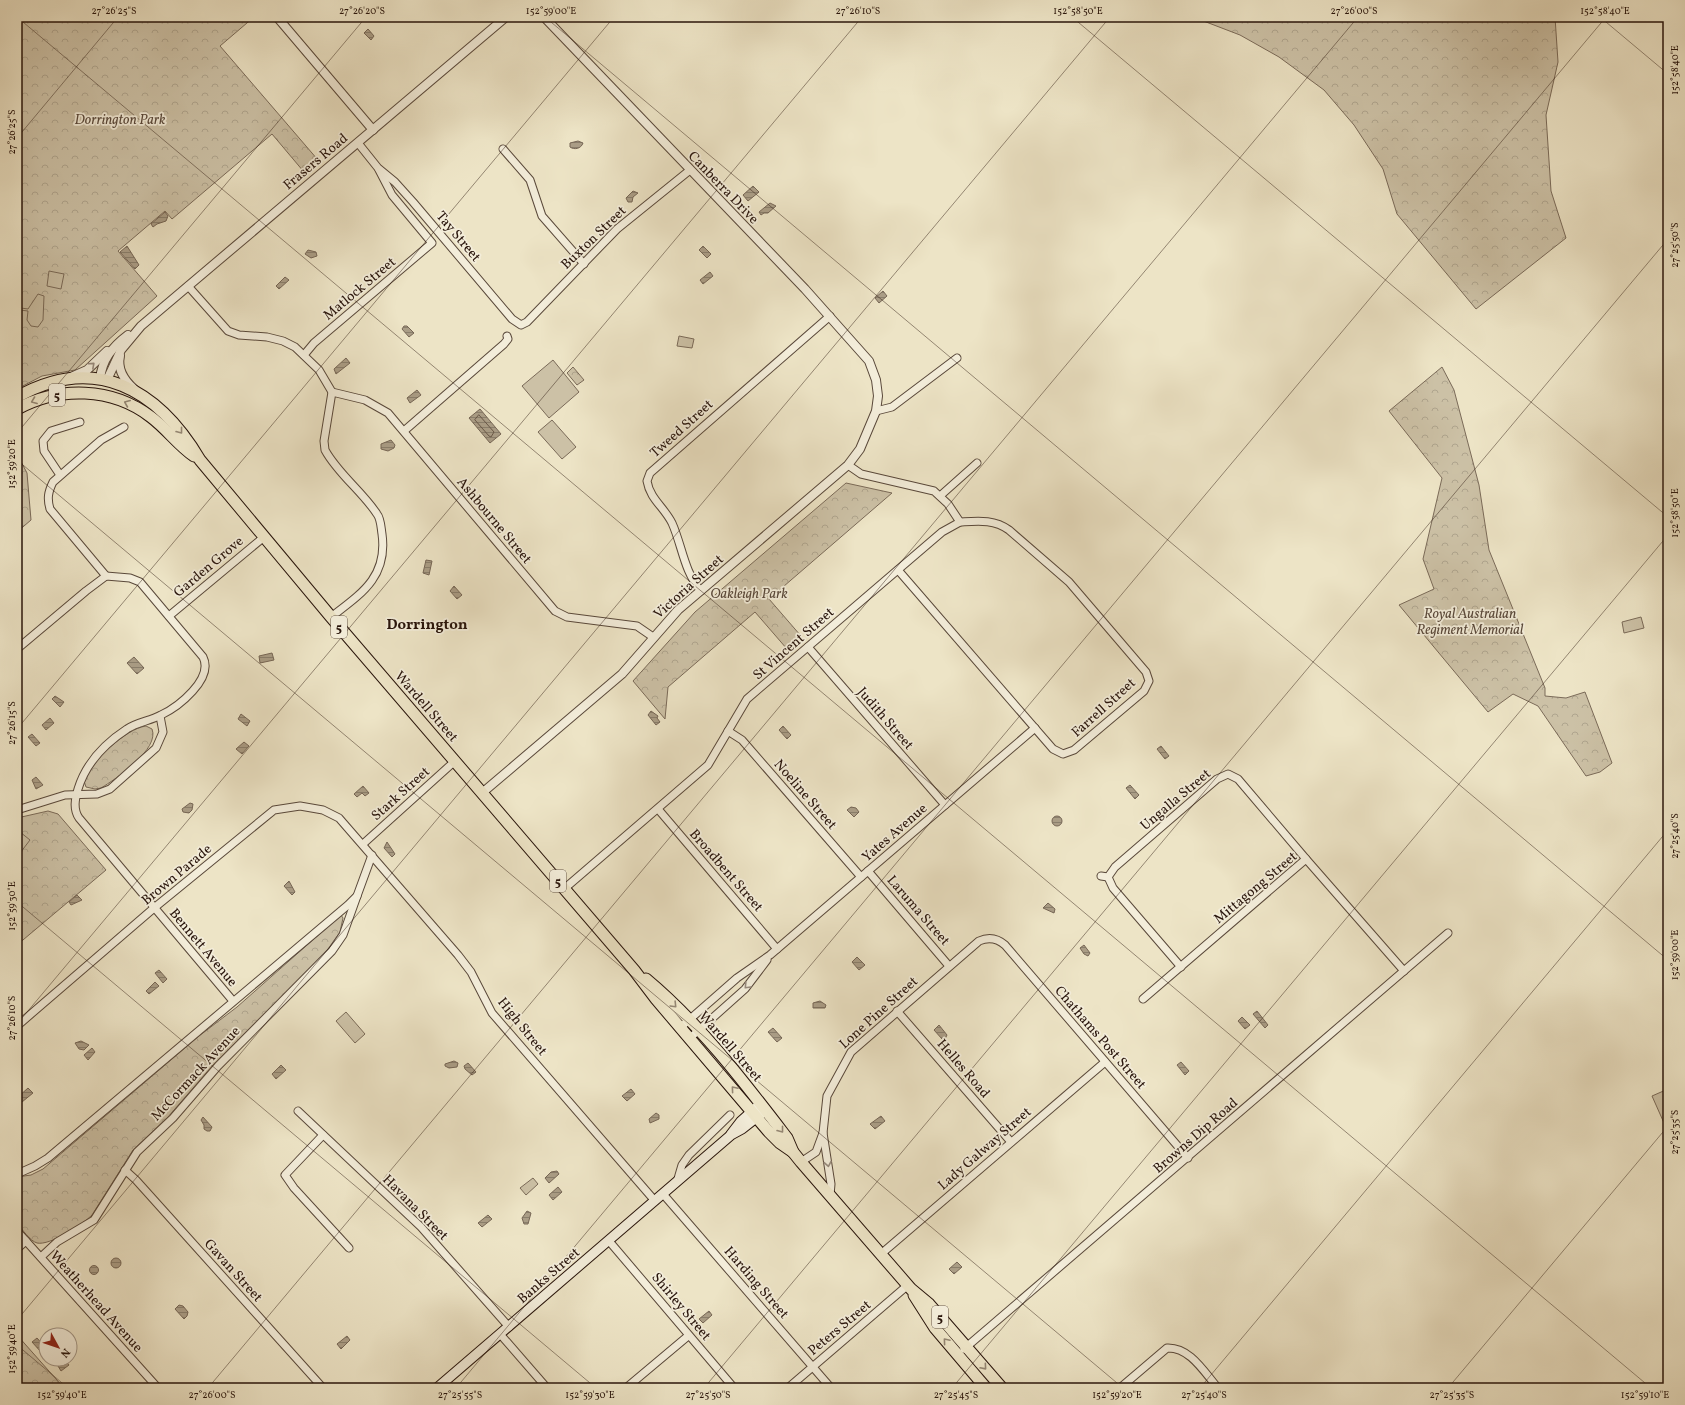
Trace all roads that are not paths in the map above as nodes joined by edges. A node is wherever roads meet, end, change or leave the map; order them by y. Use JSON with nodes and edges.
{"nodes":[{"id":1,"x":277,"y":17,"type":"edge"},
{"id":2,"x":506,"y":17,"type":"edge"},
{"id":3,"x":544,"y":17,"type":"edge"},
{"id":4,"x":373,"y":130,"type":"junction"},
{"id":5,"x":358,"y":143,"type":"junction"},
{"id":6,"x":504,"y":149,"type":"dead end"},
{"id":7,"x":378,"y":168,"type":"junction"},
{"id":8,"x":690,"y":170,"type":"junction"},
{"id":9,"x":432,"y":243,"type":"joint"},
{"id":10,"x":584,"y":264,"type":"junction"},
{"id":11,"x":188,"y":286,"type":"junction"},
{"id":12,"x":830,"y":316,"type":"junction"},
{"id":13,"x":518,"y":324,"type":"joint"},
{"id":14,"x":141,"y":326,"type":"junction"},
{"id":15,"x":507,"y":336,"type":"dead end"},
{"id":16,"x":127,"y":341,"type":"junction"},
{"id":17,"x":116,"y":345,"type":"junction"},
{"id":18,"x":304,"y":355,"type":"junction"},
{"id":19,"x":957,"y":358,"type":"dead end"},
{"id":20,"x":65,"y":379,"type":"junction"},
{"id":21,"x":103,"y":380,"type":"junction"},
{"id":22,"x":876,"y":380,"type":"joint"},
{"id":23,"x":136,"y":391,"type":"junction"},
{"id":24,"x":332,"y":392,"type":"junction"},
{"id":25,"x":100,"y":395,"type":"junction"},
{"id":26,"x":17,"y":397,"type":"edge"},
{"id":27,"x":17,"y":409,"type":"edge"},
{"id":28,"x":876,"y":411,"type":"junction"},
{"id":29,"x":80,"y":422,"type":"dead end"},
{"id":30,"x":124,"y":427,"type":"dead end"},
{"id":31,"x":404,"y":431,"type":"junction"},
{"id":32,"x":200,"y":460,"type":"junction"},
{"id":33,"x":977,"y":463,"type":"dead end"},
{"id":34,"x":848,"y":465,"type":"junction"},
{"id":35,"x":60,"y":475,"type":"junction"},
{"id":36,"x":940,"y":496,"type":"junction"},
{"id":37,"x":960,"y":522,"type":"junction"},
{"id":38,"x":264,"y":537,"type":"junction"},
{"id":39,"x":898,"y":570,"type":"junction"},
{"id":40,"x":106,"y":576,"type":"junction"},
{"id":41,"x":701,"y":591,"type":"junction"},
{"id":42,"x":169,"y":616,"type":"junction"},
{"id":43,"x":331,"y":617,"type":"junction"},
{"id":44,"x":653,"y":637,"type":"junction"},
{"id":45,"x":808,"y":647,"type":"junction"},
{"id":46,"x":17,"y":649,"type":"edge"},
{"id":47,"x":160,"y":716,"type":"junction"},
{"id":48,"x":1035,"y":728,"type":"junction"},
{"id":49,"x":728,"y":731,"type":"junction"},
{"id":50,"x":455,"y":761,"type":"junction"},
{"id":51,"x":482,"y":793,"type":"junction"},
{"id":52,"x":76,"y":794,"type":"junction"},
{"id":53,"x":945,"y":805,"type":"junction"},
{"id":54,"x":658,"y":809,"type":"junction"},
{"id":55,"x":17,"y":810,"type":"edge"},
{"id":56,"x":363,"y":844,"type":"junction"},
{"id":57,"x":372,"y":855,"type":"junction"},
{"id":58,"x":1306,"y":859,"type":"junction"},
{"id":59,"x":868,"y":872,"type":"junction"},
{"id":60,"x":861,"y":877,"type":"junction"},
{"id":61,"x":564,"y":889,"type":"junction"},
{"id":62,"x":357,"y":896,"type":"junction"},
{"id":63,"x":154,"y":908,"type":"junction"},
{"id":64,"x":1448,"y":933,"type":"dead end"},
{"id":65,"x":991,"y":938,"type":"joint"},
{"id":66,"x":777,"y":949,"type":"junction"},
{"id":67,"x":770,"y":955,"type":"junction"},
{"id":68,"x":949,"y":966,"type":"junction"},
{"id":69,"x":1181,"y":967,"type":"junction"},
{"id":70,"x":1404,"y":971,"type":"junction"},
{"id":71,"x":1143,"y":999,"type":"dead end"},
{"id":72,"x":233,"y":1001,"type":"junction"},
{"id":73,"x":897,"y":1011,"type":"junction"},
{"id":74,"x":19,"y":1021,"type":"edge"},
{"id":75,"x":684,"y":1023,"type":"junction"},
{"id":76,"x":698,"y":1030,"type":"junction"},
{"id":77,"x":690,"y":1038,"type":"junction"},
{"id":78,"x":1105,"y":1062,"type":"junction"},
{"id":79,"x":759,"y":1110,"type":"junction"},
{"id":80,"x":298,"y":1111,"type":"dead end"},
{"id":81,"x":730,"y":1115,"type":"dead end"},
{"id":82,"x":823,"y":1133,"type":"junction"},
{"id":83,"x":323,"y":1135,"type":"junction"},
{"id":84,"x":1011,"y":1142,"type":"junction"},
{"id":85,"x":1188,"y":1158,"type":"junction"},
{"id":86,"x":802,"y":1162,"type":"junction"},
{"id":87,"x":125,"y":1170,"type":"junction"},
{"id":88,"x":17,"y":1174,"type":"edge"},
{"id":89,"x":677,"y":1182,"type":"junction"},
{"id":90,"x":663,"y":1194,"type":"junction"},
{"id":91,"x":830,"y":1195,"type":"junction"},
{"id":92,"x":655,"y":1201,"type":"junction"},
{"id":93,"x":17,"y":1231,"type":"edge"},
{"id":94,"x":26,"y":1241,"type":"junction"},
{"id":95,"x":609,"y":1241,"type":"junction"},
{"id":96,"x":349,"y":1248,"type":"dead end"},
{"id":97,"x":17,"y":1249,"type":"edge"},
{"id":98,"x":881,"y":1254,"type":"junction"},
{"id":99,"x":40,"y":1257,"type":"junction"},
{"id":100,"x":909,"y":1287,"type":"junction"},
{"id":101,"x":509,"y":1327,"type":"junction"},
{"id":102,"x":500,"y":1334,"type":"junction"},
{"id":103,"x":688,"y":1336,"type":"junction"},
{"id":104,"x":966,"y":1347,"type":"junction"},
{"id":105,"x":957,"y":1355,"type":"junction"},
{"id":106,"x":812,"y":1367,"type":"junction"},
{"id":107,"x":158,"y":1388,"type":"edge"},
{"id":108,"x":323,"y":1388,"type":"edge"},
{"id":109,"x":437,"y":1388,"type":"edge"},
{"id":110,"x":547,"y":1388,"type":"edge"},
{"id":111,"x":626,"y":1388,"type":"edge"},
{"id":112,"x":734,"y":1388,"type":"edge"},
{"id":113,"x":788,"y":1388,"type":"edge"},
{"id":114,"x":831,"y":1388,"type":"edge"},
{"id":115,"x":986,"y":1388,"type":"edge"},
{"id":116,"x":1002,"y":1388,"type":"edge"},
{"id":117,"x":1120,"y":1388,"type":"edge"},
{"id":118,"x":1218,"y":1388,"type":"edge"}],
"edges":[{"from":1,"to":4,"type":"street"},
{"from":2,"to":4,"type":"street","name":"Frasers Road"},
{"from":3,"to":8,"type":"street","name":"Canberra Drive"},
{"from":4,"to":5,"type":"street","name":"Frasers Road"},
{"from":5,"to":7,"type":"street","name":"Tay Street"},
{"from":5,"to":11,"type":"street","name":"Frasers Road"},
{"from":6,"to":10,"type":"street"},
{"from":7,"to":9,"type":"street","name":"Tay Street"},
{"from":7,"to":13,"type":"street","name":"Tay Street"},
{"from":8,"to":10,"type":"street","name":"Buxton Street"},
{"from":8,"to":12,"type":"street","name":"Canberra Drive"},
{"from":9,"to":18,"type":"street","name":"Matlock Street"},
{"from":10,"to":13,"type":"street","name":"Buxton Street"},
{"from":11,"to":14,"type":"street","name":"Frasers Road"},
{"from":11,"to":18,"type":"street"},
{"from":12,"to":22,"type":"street","name":"Canberra Drive"},
{"from":12,"to":41,"type":"street","name":"Tweed Street"},
{"from":14,"to":16,"type":"street","name":"Frasers Road"},
{"from":14,"to":17,"type":"street","name":"Frasers Road"},
{"from":15,"to":31,"type":"street"},
{"from":16,"to":21,"type":"street","name":"Frasers Road"},
{"from":16,"to":23,"type":"street","name":"Frasers Road"},
{"from":20,"to":17,"type":"street","one_way":true},
{"from":17,"to":21,"type":"street","name":"Frasers Road"},
{"from":18,"to":24,"type":"street"},
{"from":19,"to":28,"type":"street"},
{"from":20,"to":21,"type":"highway","number":"5"},
{"from":20,"to":26,"type":"highway","number":"5"},
{"from":21,"to":23,"type":"highway","name":"Wardell Street","number":"5"},
{"from":21,"to":25,"type":"highway"},
{"from":22,"to":28,"type":"street","name":"Victoria Street"},
{"from":23,"to":32,"type":"highway","name":"Wardell Street","number":"5","one_way":true},
{"from":24,"to":31,"type":"street","name":"Ashbourne Street"},
{"from":24,"to":43,"type":"street"},
{"from":25,"to":27,"type":"highway","number":"5","one_way":true},
{"from":32,"to":25,"type":"highway","name":"Wardell Street","number":"5","one_way":true},
{"from":28,"to":34,"type":"street","name":"Victoria Street"},
{"from":29,"to":35,"type":"street"},
{"from":30,"to":35,"type":"street"},
{"from":31,"to":44,"type":"street","name":"Ashbourne Street"},
{"from":32,"to":38,"type":"highway","name":"Wardell Street","number":"5"},
{"from":33,"to":36,"type":"street"},
{"from":34,"to":36,"type":"street"},
{"from":34,"to":41,"type":"street","name":"Victoria Street"},
{"from":35,"to":40,"type":"street"},
{"from":36,"to":37,"type":"street"},
{"from":37,"to":39,"type":"street","name":"St Vincent Street"},
{"from":37,"to":48,"type":"street","name":"Farrell Street"},
{"from":38,"to":42,"type":"street","name":"Garden Grove"},
{"from":38,"to":43,"type":"highway","name":"Wardell Street","number":"5"},
{"from":39,"to":45,"type":"street","name":"St Vincent Street"},
{"from":39,"to":48,"type":"street","name":"Farrell Street"},
{"from":40,"to":42,"type":"street"},
{"from":40,"to":46,"type":"street"},
{"from":41,"to":44,"type":"street","name":"Victoria Street"},
{"from":42,"to":47,"type":"street"},
{"from":43,"to":50,"type":"highway","name":"Wardell Street","number":"5"},
{"from":44,"to":51,"type":"street","name":"Victoria Street"},
{"from":45,"to":49,"type":"street","name":"St Vincent Street"},
{"from":45,"to":53,"type":"street","name":"Judith Street"},
{"from":47,"to":52,"type":"street"},
{"from":47,"to":52,"type":"street"},
{"from":48,"to":53,"type":"street","name":"Yates Avenue"},
{"from":49,"to":54,"type":"street","name":"St Vincent Street"},
{"from":49,"to":60,"type":"street","name":"Noeline Street"},
{"from":50,"to":51,"type":"highway","name":"Wardell Street","number":"5"},
{"from":50,"to":56,"type":"street","name":"Stark Street"},
{"from":51,"to":61,"type":"highway","name":"Wardell Street","number":"5"},
{"from":52,"to":55,"type":"street"},
{"from":52,"to":63,"type":"street","name":"Bennett Avenue"},
{"from":53,"to":59,"type":"street","name":"Yates Avenue"},
{"from":54,"to":61,"type":"street","name":"St Vincent Street"},
{"from":54,"to":66,"type":"street","name":"Broadbent Street"},
{"from":56,"to":57,"type":"street","name":"High Street"},
{"from":56,"to":63,"type":"street","name":"Brown Parade"},
{"from":57,"to":62,"type":"street","name":"McCormack Avenue"},
{"from":57,"to":92,"type":"street","name":"High Street"},
{"from":58,"to":69,"type":"street","name":"Mittagong Street"},
{"from":58,"to":69,"type":"street","name":"Ungalla Street"},
{"from":58,"to":70,"type":"street","name":"Mittagong Street"},
{"from":59,"to":60,"type":"street","name":"Yates Avenue"},
{"from":59,"to":68,"type":"street","name":"Laruma Street"},
{"from":60,"to":66,"type":"street","name":"Yates Avenue"},
{"from":61,"to":75,"type":"highway","name":"Wardell Street","number":"5"},
{"from":62,"to":72,"type":"street","name":"McCormack Avenue"},
{"from":62,"to":87,"type":"street","name":"McCormack Avenue"},
{"from":63,"to":72,"type":"street","name":"Bennett Avenue"},
{"from":63,"to":74,"type":"street","name":"Brown Parade"},
{"from":64,"to":70,"type":"street","name":"Browns Dip Road"},
{"from":65,"to":68,"type":"street","name":"Lone Pine Street"},
{"from":65,"to":78,"type":"street","name":"Chathams Post Street"},
{"from":66,"to":67,"type":"street","name":"Yates Avenue"},
{"from":67,"to":75,"type":"street","name":"Yates Avenue"},
{"from":67,"to":76,"type":"street","name":"Yates Avenue","one_way":true},
{"from":68,"to":73,"type":"street","name":"Lone Pine Street"},
{"from":69,"to":71,"type":"street","name":"Mittagong Street"},
{"from":70,"to":85,"type":"street","name":"Browns Dip Road"},
{"from":72,"to":88,"type":"street","name":"McCormack Avenue"},
{"from":73,"to":82,"type":"street","name":"Lone Pine Street"},
{"from":73,"to":84,"type":"street","name":"Helles Road"},
{"from":75,"to":76,"type":"highway","name":"Wardell Street","number":"5"},
{"from":75,"to":77,"type":"highway","name":"Wardell Street","number":"5"},
{"from":76,"to":77,"type":"street","name":"Yates Avenue"},
{"from":76,"to":79,"type":"highway","name":"Wardell Street","number":"5"},
{"from":79,"to":77,"type":"highway","name":"Wardell Street","number":"5","one_way":true},
{"from":78,"to":84,"type":"street","name":"Lady Galway Street"},
{"from":78,"to":85,"type":"street","name":"Chathams Post Street"},
{"from":79,"to":86,"type":"highway","name":"Wardell Street","number":"5"},
{"from":79,"to":89,"type":"main road","name":"Banks Street"},
{"from":80,"to":83,"type":"street","name":"Havana Street"},
{"from":81,"to":89,"type":"street"},
{"from":82,"to":86,"type":"street","name":"Lone Pine Street"},
{"from":82,"to":91,"type":"street","name":"Lone Pine Street","one_way":true},
{"from":83,"to":96,"type":"street"},
{"from":83,"to":101,"type":"street","name":"Havana Street"},
{"from":84,"to":98,"type":"street","name":"Lady Galway Street"},
{"from":85,"to":104,"type":"street","name":"Browns Dip Road"},
{"from":86,"to":91,"type":"highway","name":"Wardell Street","number":"5"},
{"from":87,"to":99,"type":"street","name":"McCormack Avenue"},
{"from":87,"to":108,"type":"street","name":"Gavan Street"},
{"from":89,"to":90,"type":"main road","name":"Banks Street"},
{"from":90,"to":92,"type":"main road","name":"Banks Street"},
{"from":90,"to":106,"type":"street","name":"Harding Street"},
{"from":91,"to":98,"type":"highway","name":"Wardell Street","number":"5"},
{"from":92,"to":95,"type":"main road","name":"Banks Street"},
{"from":93,"to":94,"type":"street","name":"Weatherhead Avenue"},
{"from":94,"to":97,"type":"street"},
{"from":94,"to":99,"type":"street","name":"Weatherhead Avenue"},
{"from":95,"to":101,"type":"main road","name":"Banks Street"},
{"from":95,"to":103,"type":"street","name":"Shirley Street"},
{"from":98,"to":100,"type":"highway","name":"Wardell Street","number":"5"},
{"from":99,"to":107,"type":"street","name":"Weatherhead Avenue"},
{"from":100,"to":104,"type":"highway","name":"Wardell Street","number":"5"},
{"from":105,"to":100,"type":"highway","name":"Wardell Street","number":"5","one_way":true},
{"from":100,"to":106,"type":"street","name":"Peters Street"},
{"from":101,"to":102,"type":"main road","name":"Banks Street"},
{"from":102,"to":109,"type":"main road","name":"Banks Street"},
{"from":102,"to":110,"type":"street"},
{"from":103,"to":111,"type":"street"},
{"from":103,"to":112,"type":"street","name":"Shirley Street"},
{"from":104,"to":105,"type":"street","name":"Browns Dip Road"},
{"from":104,"to":116,"type":"highway","name":"Wardell Street","number":"5","one_way":true},
{"from":105,"to":115,"type":"highway","name":"Wardell Street","number":"5"},
{"from":106,"to":113,"type":"street","name":"Peters Street"},
{"from":106,"to":114,"type":"street","name":"Harding Street"},
{"from":117,"to":118,"type":"street"}]}
